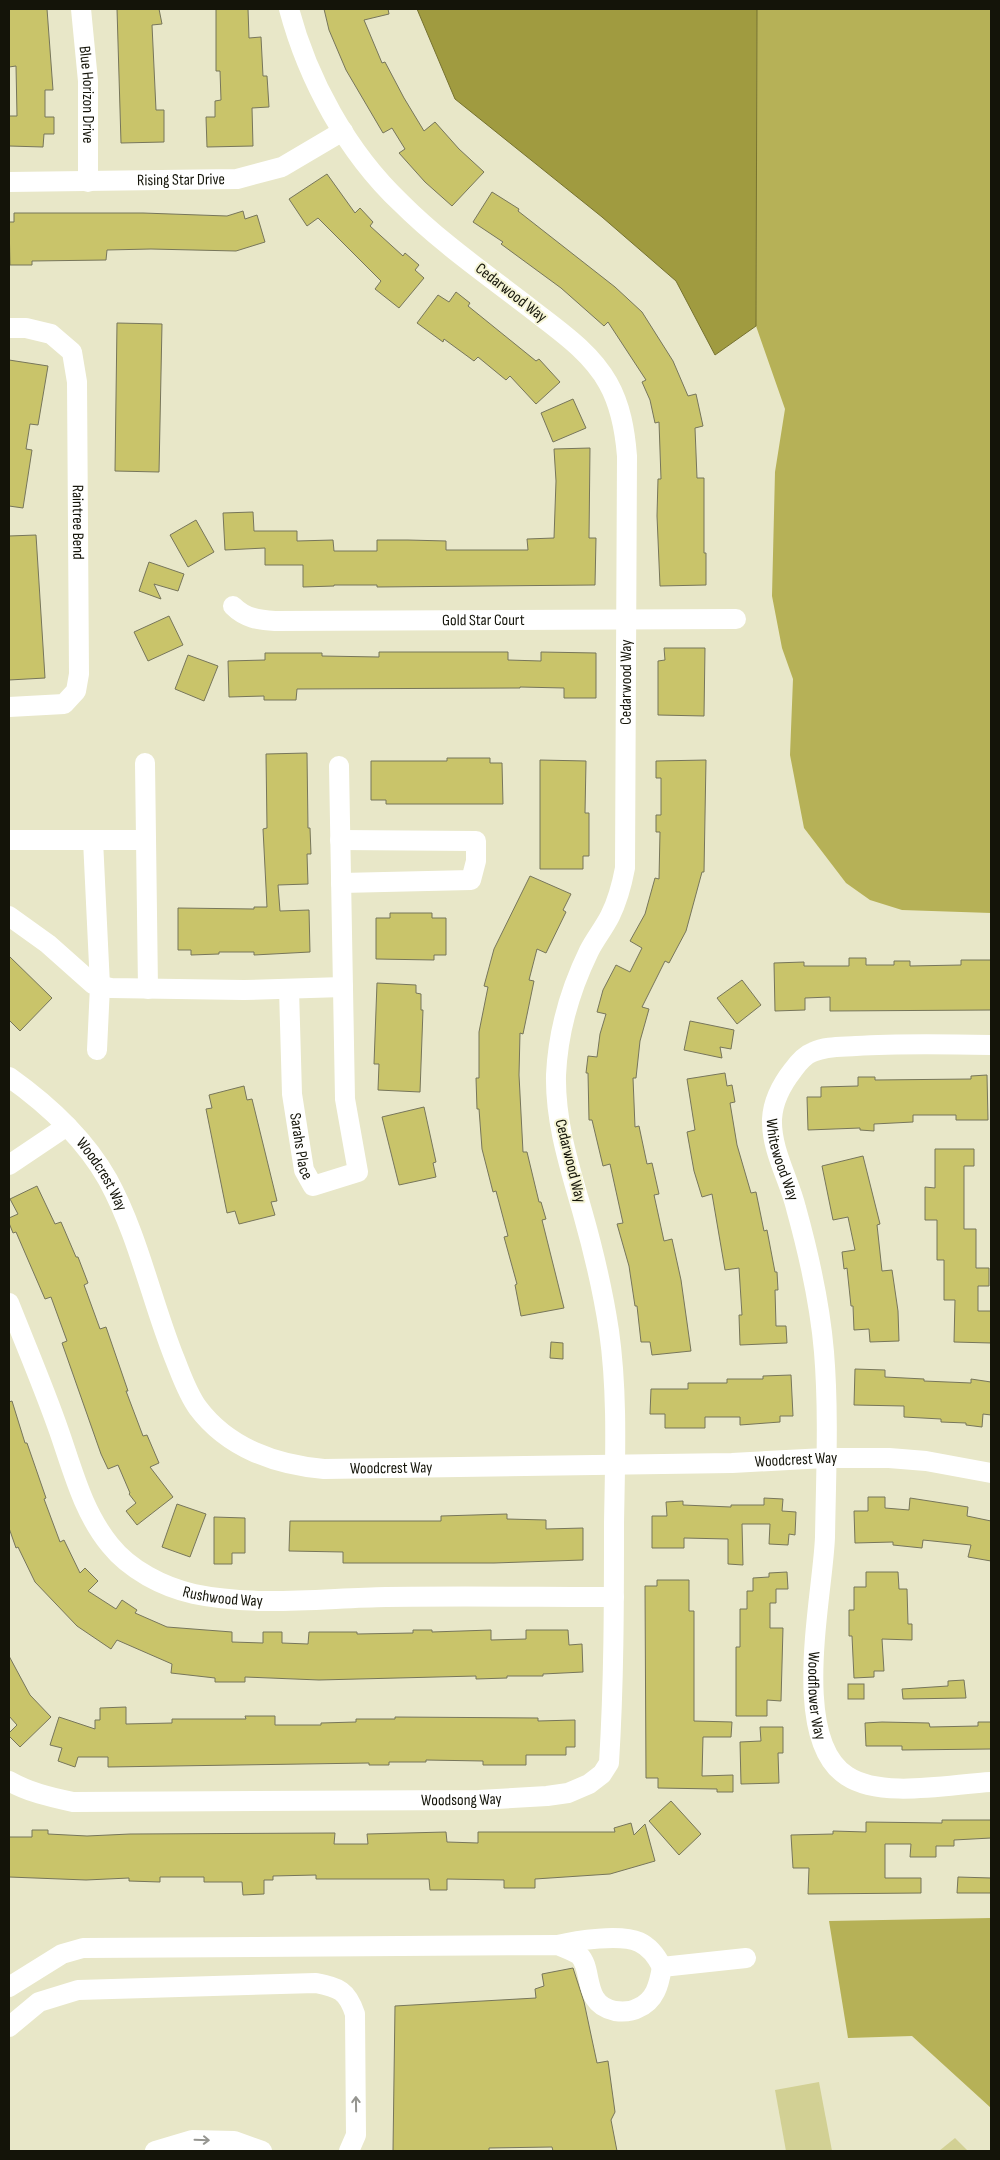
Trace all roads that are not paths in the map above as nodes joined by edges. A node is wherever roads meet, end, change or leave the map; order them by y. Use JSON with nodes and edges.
{"nodes":[{"id":1,"x":81,"y":9,"type":"edge"},
{"id":2,"x":289,"y":9,"type":"edge"},
{"id":3,"x":343,"y":132,"type":"junction"},
{"id":4,"x":9,"y":182,"type":"edge"},
{"id":5,"x":88,"y":182,"type":"junction"},
{"id":6,"x":9,"y":328,"type":"edge"},
{"id":7,"x":233,"y":606,"type":"dead end"},
{"id":8,"x":736,"y":618,"type":"dead end"},
{"id":9,"x":626,"y":619,"type":"junction"},
{"id":10,"x":9,"y":707,"type":"edge"},
{"id":11,"x":145,"y":763,"type":"dead end"},
{"id":12,"x":339,"y":766,"type":"dead end"},
{"id":13,"x":9,"y":840,"type":"edge"},
{"id":14,"x":93,"y":840,"type":"junction"},
{"id":15,"x":146,"y":840,"type":"junction"},
{"id":16,"x":340,"y":840,"type":"junction"},
{"id":17,"x":341,"y":883,"type":"junction"},
{"id":18,"x":9,"y":916,"type":"edge"},
{"id":19,"x":100,"y":986,"type":"junction"},
{"id":20,"x":343,"y":987,"type":"junction"},
{"id":21,"x":148,"y":989,"type":"junction"},
{"id":22,"x":289,"y":989,"type":"junction"},
{"id":23,"x":991,"y":1045,"type":"edge"},
{"id":24,"x":97,"y":1050,"type":"dead end"},
{"id":25,"x":9,"y":1077,"type":"edge"},
{"id":26,"x":67,"y":1126,"type":"junction"},
{"id":27,"x":9,"y":1165,"type":"edge"},
{"id":28,"x":9,"y":1303,"type":"edge"},
{"id":29,"x":825,"y":1458,"type":"junction"},
{"id":30,"x":615,"y":1465,"type":"junction"},
{"id":31,"x":991,"y":1473,"type":"edge"},
{"id":32,"x":614,"y":1597,"type":"junction"},
{"id":33,"x":9,"y":1781,"type":"edge"},
{"id":34,"x":991,"y":1782,"type":"edge"},
{"id":35,"x":558,"y":1945,"type":"junction"},
{"id":36,"x":746,"y":1958,"type":"dead end"},
{"id":37,"x":662,"y":1967,"type":"junction"},
{"id":38,"x":9,"y":1986,"type":"edge"},
{"id":39,"x":9,"y":2027,"type":"edge"},
{"id":40,"x":155,"y":2151,"type":"edge"},
{"id":41,"x":262,"y":2151,"type":"edge"},
{"id":42,"x":349,"y":2151,"type":"edge"}],
"edges":[{"from":1,"to":5,"type":"street","name":"Blue Horizon Drive"},
{"from":2,"to":3,"type":"street","name":"Cedarwood Way"},
{"from":3,"to":5,"type":"street","name":"Rising Star Drive"},
{"from":3,"to":9,"type":"street","name":"Cedarwood Way"},
{"from":4,"to":5,"type":"street","name":"Rising Star Drive"},
{"from":6,"to":10,"type":"street","name":"Raintree Bend"},
{"from":7,"to":9,"type":"street","name":"Gold Star Court"},
{"from":8,"to":9,"type":"street","name":"Gold Star Court"},
{"from":9,"to":30,"type":"street","name":"Cedarwood Way"},
{"from":11,"to":15,"type":"street"},
{"from":12,"to":16,"type":"street","name":"Sarahs Place"},
{"from":13,"to":14,"type":"street"},
{"from":14,"to":15,"type":"street"},
{"from":14,"to":19,"type":"street"},
{"from":15,"to":21,"type":"street"},
{"from":16,"to":17,"type":"street","name":"Sarahs Place"},
{"from":16,"to":17,"type":"street"},
{"from":17,"to":20,"type":"street","name":"Sarahs Place"},
{"from":18,"to":19,"type":"street"},
{"from":19,"to":21,"type":"street"},
{"from":19,"to":24,"type":"street"},
{"from":20,"to":22,"type":"street"},
{"from":20,"to":22,"type":"street","name":"Sarahs Place"},
{"from":21,"to":22,"type":"street"},
{"from":23,"to":29,"type":"street","name":"Whitewood Way"},
{"from":25,"to":26,"type":"street","name":"Woodcrest Way"},
{"from":26,"to":27,"type":"street"},
{"from":26,"to":30,"type":"street","name":"Woodcrest Way"},
{"from":28,"to":32,"type":"street","name":"Rushwood Way"},
{"from":29,"to":30,"type":"street","name":"Woodcrest Way"},
{"from":29,"to":31,"type":"street","name":"Woodcrest Way"},
{"from":29,"to":34,"type":"street","name":"Woodflower Way"},
{"from":30,"to":32,"type":"street","name":"Woodsong Way"},
{"from":32,"to":33,"type":"street","name":"Woodsong Way"},
{"from":35,"to":37,"type":"street"},
{"from":35,"to":37,"type":"street"},
{"from":35,"to":38,"type":"street"},
{"from":36,"to":37,"type":"street"},
{"from":42,"to":39,"type":"street","one_way":true},
{"from":40,"to":41,"type":"street","one_way":true}]}
